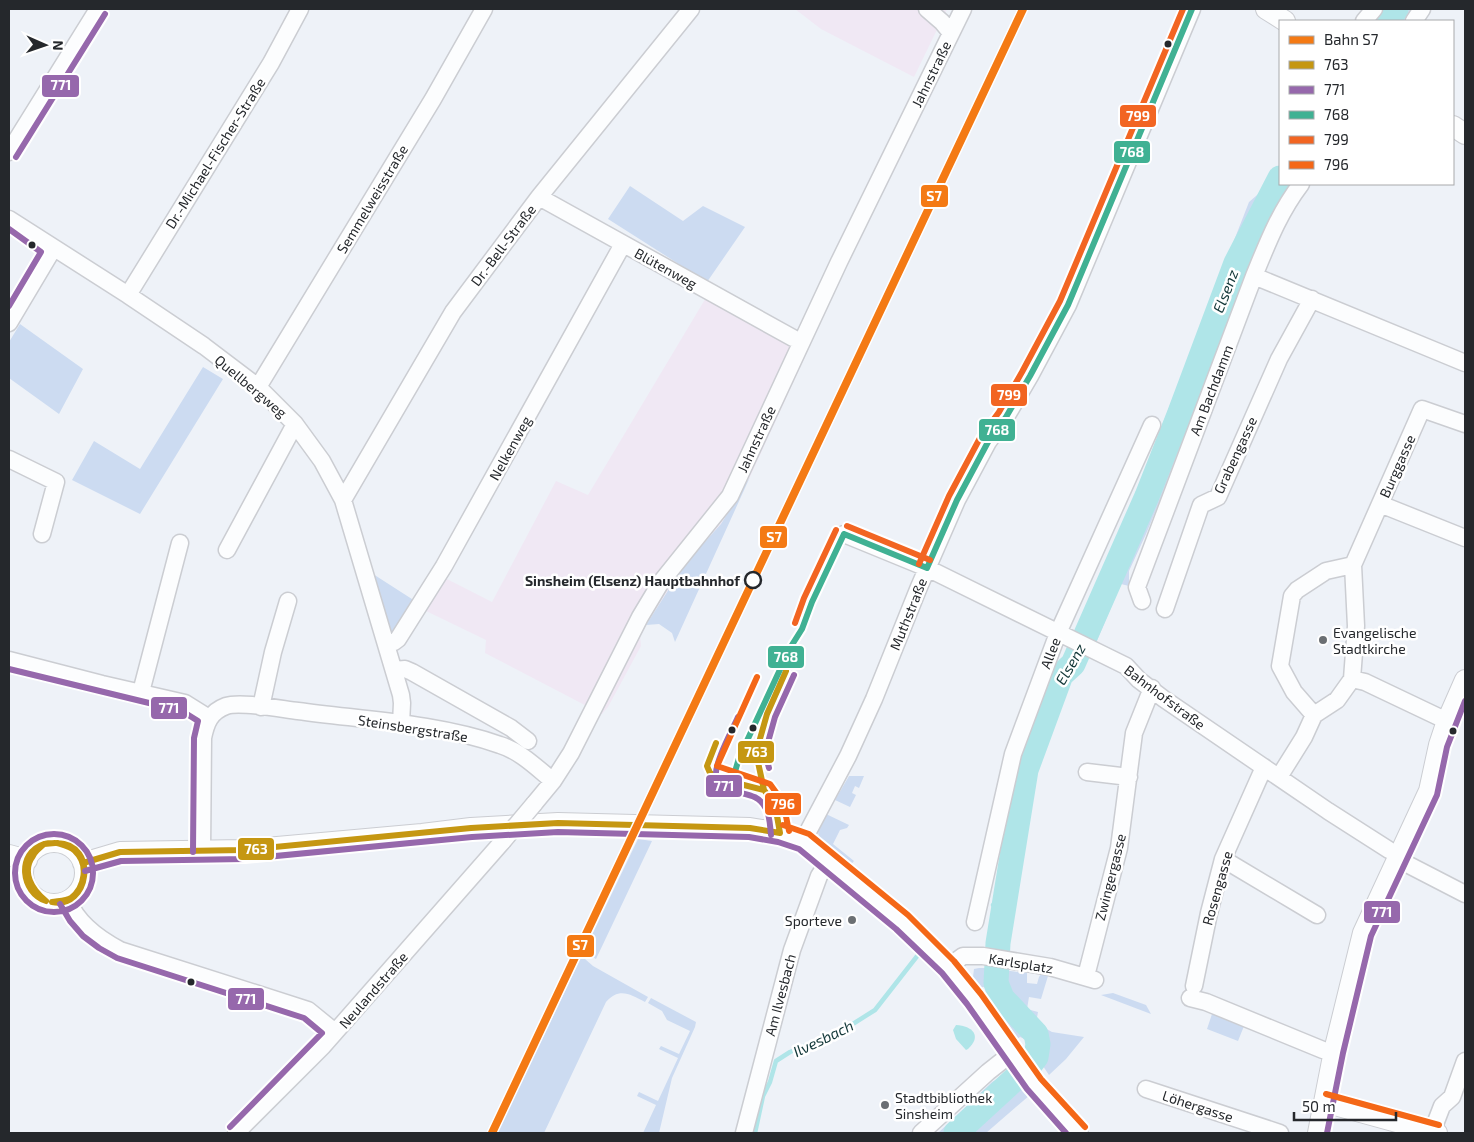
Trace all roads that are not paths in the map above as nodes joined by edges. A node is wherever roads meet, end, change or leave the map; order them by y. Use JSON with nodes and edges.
{"nodes":[{"id":1,"x":98,"y":9,"type":"edge"},
{"id":2,"x":300,"y":9,"type":"edge"},
{"id":3,"x":484,"y":9,"type":"edge"},
{"id":4,"x":691,"y":9,"type":"edge"},
{"id":5,"x":927,"y":9,"type":"edge"},
{"id":6,"x":963,"y":9,"type":"edge"},
{"id":7,"x":1266,"y":9,"type":"edge"},
{"id":8,"x":1374,"y":9,"type":"edge"},
{"id":9,"x":1422,"y":9,"type":"edge"},
{"id":10,"x":1190,"y":11,"type":"edge"},
{"id":11,"x":1283,"y":20,"type":"edge"},
{"id":12,"x":1365,"y":20,"type":"edge"},
{"id":13,"x":1415,"y":20,"type":"edge"},
{"id":14,"x":951,"y":33,"type":"junction"},
{"id":15,"x":1454,"y":127,"type":"edge"},
{"id":16,"x":1465,"y":134,"type":"edge"},
{"id":17,"x":9,"y":152,"type":"edge"},
{"id":18,"x":1300,"y":185,"type":"edge"},
{"id":19,"x":539,"y":197,"type":"junction"},
{"id":20,"x":9,"y":219,"type":"edge"},
{"id":21,"x":623,"y":244,"type":"junction"},
{"id":22,"x":54,"y":248,"type":"junction"},
{"id":23,"x":1254,"y":276,"type":"junction"},
{"id":24,"x":128,"y":295,"type":"junction"},
{"id":25,"x":1312,"y":299,"type":"junction"},
{"id":26,"x":9,"y":323,"type":"edge"},
{"id":27,"x":793,"y":338,"type":"dead end"},
{"id":28,"x":1465,"y":362,"type":"edge"},
{"id":29,"x":258,"y":387,"type":"junction"},
{"id":30,"x":295,"y":424,"type":"junction"},
{"id":31,"x":1152,"y":424,"type":"dead end"},
{"id":32,"x":1465,"y":424,"type":"edge"},
{"id":33,"x":9,"y":459,"type":"edge"},
{"id":34,"x":343,"y":500,"type":"junction"},
{"id":35,"x":1380,"y":504,"type":"junction"},
{"id":36,"x":42,"y":534,"type":"dead end"},
{"id":37,"x":844,"y":534,"type":"dead end"},
{"id":38,"x":1465,"y":538,"type":"edge"},
{"id":39,"x":180,"y":543,"type":"dead end"},
{"id":40,"x":227,"y":550,"type":"dead end"},
{"id":41,"x":1353,"y":565,"type":"junction"},
{"id":42,"x":926,"y":568,"type":"junction"},
{"id":43,"x":288,"y":601,"type":"dead end"},
{"id":44,"x":1142,"y":601,"type":"dead end"},
{"id":45,"x":1165,"y":609,"type":"dead end"},
{"id":46,"x":1058,"y":633,"type":"junction"},
{"id":47,"x":387,"y":644,"type":"junction"},
{"id":48,"x":9,"y":660,"type":"edge"},
{"id":49,"x":394,"y":670,"type":"junction"},
{"id":50,"x":1146,"y":679,"type":"junction"},
{"id":51,"x":1352,"y":679,"type":"junction"},
{"id":52,"x":1465,"y":680,"type":"edge"},
{"id":53,"x":141,"y":692,"type":"junction"},
{"id":54,"x":262,"y":707,"type":"junction"},
{"id":55,"x":1314,"y":715,"type":"junction"},
{"id":56,"x":209,"y":718,"type":"junction"},
{"id":57,"x":1447,"y":721,"type":"junction"},
{"id":58,"x":401,"y":724,"type":"junction"},
{"id":59,"x":528,"y":741,"type":"dead end"},
{"id":60,"x":1264,"y":767,"type":"junction"},
{"id":61,"x":1087,"y":772,"type":"dead end"},
{"id":62,"x":1129,"y":777,"type":"junction"},
{"id":63,"x":1279,"y":777,"type":"junction"},
{"id":64,"x":553,"y":781,"type":"junction"},
{"id":65,"x":503,"y":841,"type":"joint"},
{"id":66,"x":803,"y":841,"type":"junction"},
{"id":67,"x":1389,"y":850,"type":"dead end"},
{"id":68,"x":202,"y":852,"type":"junction"},
{"id":69,"x":18,"y":858,"type":"edge"},
{"id":70,"x":1223,"y":859,"type":"junction"},
{"id":71,"x":828,"y":862,"type":"junction"},
{"id":72,"x":1403,"y":862,"type":"dead end"},
{"id":73,"x":83,"y":863,"type":"junction"},
{"id":74,"x":1465,"y":894,"type":"edge"},
{"id":75,"x":68,"y":900,"type":"junction"},
{"id":76,"x":1317,"y":915,"type":"dead end"},
{"id":77,"x":975,"y":922,"type":"dead end"},
{"id":78,"x":948,"y":967,"type":"junction"},
{"id":79,"x":1090,"y":978,"type":"joint"},
{"id":80,"x":335,"y":1032,"type":"junction"},
{"id":81,"x":1323,"y":1050,"type":"dead end"},
{"id":82,"x":1016,"y":1058,"type":"junction"},
{"id":83,"x":1465,"y":1061,"type":"edge"},
{"id":84,"x":1146,"y":1088,"type":"dead end"},
{"id":85,"x":1324,"y":1102,"type":"junction"},
{"id":86,"x":1435,"y":1132,"type":"edge"},
{"id":87,"x":236,"y":1133,"type":"edge"},
{"id":88,"x":744,"y":1133,"type":"edge"},
{"id":89,"x":921,"y":1133,"type":"edge"},
{"id":90,"x":1078,"y":1133,"type":"edge"},
{"id":91,"x":1280,"y":1133,"type":"edge"},
{"id":92,"x":1318,"y":1133,"type":"edge"}],
"edges":[{"from":1,"to":17,"type":"street"},
{"from":2,"to":24,"type":"street","name":"Dr.-Michael-Fischer-Straße"},
{"from":3,"to":29,"type":"street","name":"Semmelweisstraße"},
{"from":4,"to":19,"type":"street","name":"Dr.-Bell-Straße"},
{"from":5,"to":14,"type":"street"},
{"from":6,"to":14,"type":"street","name":"Jahnstraße"},
{"from":7,"to":11,"type":"main road"},
{"from":8,"to":12,"type":"street"},
{"from":9,"to":13,"type":"street"},
{"from":10,"to":42,"type":"street","name":"Muthstraße"},
{"from":14,"to":64,"type":"street","name":"Jahnstraße"},
{"from":15,"to":16,"type":"main road"},
{"from":18,"to":23,"type":"street","name":"Am Bachdamm"},
{"from":19,"to":21,"type":"street","name":"Blütenweg"},
{"from":19,"to":34,"type":"street","name":"Dr.-Bell-Straße"},
{"from":20,"to":22,"type":"street","name":"Quellbergweg"},
{"from":21,"to":27,"type":"street","name":"Blütenweg"},
{"from":21,"to":47,"type":"street","name":"Nelkenweg"},
{"from":22,"to":24,"type":"street","name":"Quellbergweg"},
{"from":22,"to":26,"type":"street"},
{"from":23,"to":25,"type":"street"},
{"from":23,"to":44,"type":"street","name":"Am Bachdamm"},
{"from":24,"to":29,"type":"street","name":"Quellbergweg"},
{"from":25,"to":28,"type":"street"},
{"from":25,"to":45,"type":"street","name":"Grabengasse"},
{"from":29,"to":30,"type":"street","name":"Quellbergweg"},
{"from":30,"to":34,"type":"street","name":"Quellbergweg"},
{"from":30,"to":40,"type":"street"},
{"from":31,"to":46,"type":"street","name":"Allee"},
{"from":32,"to":35,"type":"street","name":"Burggasse"},
{"from":33,"to":36,"type":"street"},
{"from":34,"to":47,"type":"street","name":"Quellbergweg"},
{"from":35,"to":38,"type":"street"},
{"from":35,"to":41,"type":"street","name":"Burggasse"},
{"from":37,"to":42,"type":"street","name":"Bahnhofstraße"},
{"from":39,"to":53,"type":"street"},
{"from":41,"to":51,"type":"street"},
{"from":41,"to":55,"type":"street"},
{"from":42,"to":46,"type":"street","name":"Bahnhofstraße"},
{"from":42,"to":66,"type":"street","name":"Muthstraße"},
{"from":43,"to":54,"type":"street"},
{"from":46,"to":50,"type":"street","name":"Bahnhofstraße"},
{"from":46,"to":77,"type":"street","name":"Allee"},
{"from":47,"to":49,"type":"street","name":"Quellbergweg"},
{"from":48,"to":53,"type":"street"},
{"from":49,"to":58,"type":"street","name":"Quellbergweg"},
{"from":49,"to":59,"type":"street"},
{"from":50,"to":60,"type":"street","name":"Bahnhofstraße"},
{"from":50,"to":62,"type":"street","name":"Zwingergasse"},
{"from":51,"to":55,"type":"street"},
{"from":51,"to":57,"type":"street"},
{"from":52,"to":57,"type":"main road"},
{"from":53,"to":56,"type":"street"},
{"from":54,"to":56,"type":"street","name":"Steinsbergstraße"},
{"from":54,"to":58,"type":"street","name":"Steinsbergstraße"},
{"from":55,"to":63,"type":"street"},
{"from":56,"to":68,"type":"street"},
{"from":57,"to":85,"type":"main road"},
{"from":58,"to":64,"type":"street","name":"Steinsbergstraße"},
{"from":60,"to":63,"type":"street","name":"Bahnhofstraße"},
{"from":60,"to":70,"type":"street","name":"Rosengasse"},
{"from":61,"to":62,"type":"street"},
{"from":62,"to":79,"type":"street","name":"Zwingergasse"},
{"from":63,"to":67,"type":"street","name":"Bahnhofstraße"},
{"from":64,"to":65,"type":"street","name":"Jahnstraße","bridge":true},
{"from":65,"to":80,"type":"street","name":"Neulandstraße"},
{"from":66,"to":68,"type":"main road"},
{"from":66,"to":71,"type":"main road"},
{"from":68,"to":73,"type":"main road"},
{"from":69,"to":73,"type":"main road"},
{"from":69,"to":75,"type":"main road"},
{"from":70,"to":76,"type":"street"},
{"from":70,"to":81,"type":"street","name":"Rosengasse"},
{"from":71,"to":78,"type":"main road"},
{"from":71,"to":88,"type":"street","name":"Am Ilvesbach"},
{"from":72,"to":74,"type":"street"},
{"from":73,"to":75,"type":"main road"},
{"from":75,"to":80,"type":"street"},
{"from":78,"to":79,"type":"street","name":"Karlsplatz"},
{"from":78,"to":82,"type":"main road"},
{"from":80,"to":87,"type":"street","name":"Neulandstraße"},
{"from":82,"to":89,"type":"street"},
{"from":82,"to":90,"type":"main road"},
{"from":83,"to":86,"type":"street"},
{"from":84,"to":91,"type":"street","name":"Löhergasse"},
{"from":85,"to":86,"type":"main road"},
{"from":85,"to":92,"type":"main road"}]}
